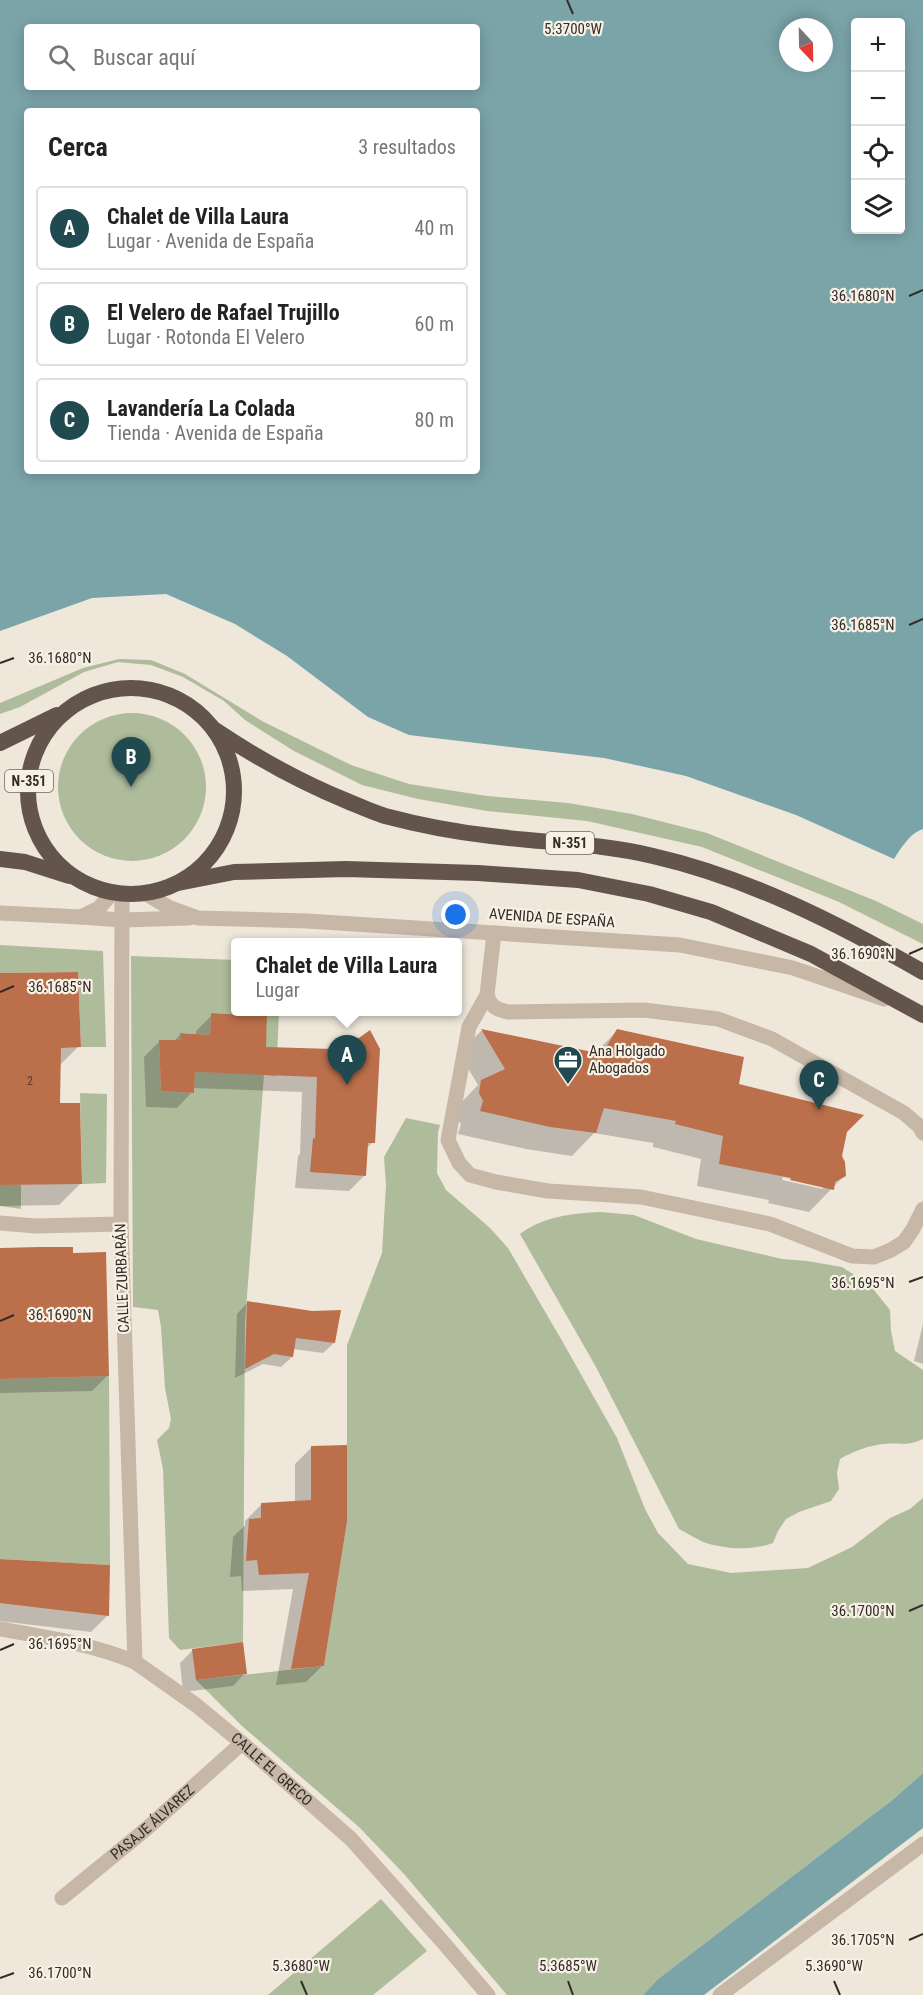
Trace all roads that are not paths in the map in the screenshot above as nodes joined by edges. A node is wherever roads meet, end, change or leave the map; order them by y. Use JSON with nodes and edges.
{"nodes":[{"id":1,"x":92,"y":695,"type":"junction"},
{"id":2,"x":215,"y":730,"type":"junction"},
{"id":3,"x":0,"y":743,"type":"edge"},
{"id":4,"x":0,"y":859,"type":"edge"},
{"id":5,"x":74,"y":877,"type":"junction"},
{"id":6,"x":178,"y":884,"type":"junction"},
{"id":7,"x":117,"y":893,"type":"junction"},
{"id":8,"x":145,"y":893,"type":"junction"},
{"id":9,"x":0,"y":913,"type":"edge"},
{"id":10,"x":81,"y":917,"type":"junction"},
{"id":11,"x":198,"y":918,"type":"junction"},
{"id":12,"x":122,"y":920,"type":"junction"},
{"id":13,"x":494,"y":933,"type":"junction"},
{"id":14,"x":923,"y":972,"type":"edge"},
{"id":15,"x":487,"y":995,"type":"junction"},
{"id":16,"x":920,"y":1013,"type":"edge"},
{"id":17,"x":923,"y":1133,"type":"edge"},
{"id":18,"x":923,"y":1209,"type":"edge"},
{"id":19,"x":0,"y":1223,"type":"edge"},
{"id":20,"x":121,"y":1224,"type":"junction"},
{"id":21,"x":0,"y":1629,"type":"edge"},
{"id":22,"x":135,"y":1662,"type":"junction"},
{"id":23,"x":242,"y":1743,"type":"junction"},
{"id":24,"x":923,"y":1844,"type":"edge"},
{"id":25,"x":62,"y":1898,"type":"dead end"},
{"id":26,"x":488,"y":1995,"type":"edge"},
{"id":27,"x":720,"y":1995,"type":"edge"}],
"edges":[{"from":1,"to":2,"type":"highway","number":"N-351"},
{"from":1,"to":3,"type":"highway","number":"N-351"},
{"from":1,"to":5,"type":"highway","number":"N-351"},
{"from":2,"to":6,"type":"highway","number":"N-351"},
{"from":2,"to":14,"type":"highway","number":"N-351"},
{"from":4,"to":5,"type":"highway","number":"N-351"},
{"from":5,"to":7,"type":"highway","number":"N-351"},
{"from":6,"to":8,"type":"highway","number":"N-351"},
{"from":6,"to":16,"type":"highway","name":"AVENIDA DE ESPAÑA","number":"N-351"},
{"from":7,"to":8,"type":"highway","number":"N-351"},
{"from":7,"to":10,"type":"street"},
{"from":7,"to":12,"type":"street","name":"CALLE ZURBARÁN"},
{"from":8,"to":11,"type":"street","name":"AVENIDA DE ESPAÑA"},
{"from":9,"to":10,"type":"street"},
{"from":10,"to":12,"type":"street"},
{"from":11,"to":12,"type":"street"},
{"from":11,"to":13,"type":"street","name":"AVENIDA DE ESPAÑA"},
{"from":12,"to":20,"type":"street","name":"CALLE ZURBARÁN"},
{"from":13,"to":15,"type":"street"},
{"from":13,"to":16,"type":"street","name":"AVENIDA DE ESPAÑA"},
{"from":15,"to":17,"type":"street"},
{"from":15,"to":18,"type":"street"},
{"from":19,"to":20,"type":"street"},
{"from":20,"to":22,"type":"street","name":"CALLE ZURBARÁN"},
{"from":21,"to":22,"type":"street","name":"CALLE EL GRECO"},
{"from":22,"to":23,"type":"street","name":"CALLE EL GRECO"},
{"from":23,"to":25,"type":"street","name":"PASAJE ÁLVAREZ"},
{"from":23,"to":26,"type":"street","name":"CALLE EL GRECO"},
{"from":24,"to":27,"type":"street"}]}
